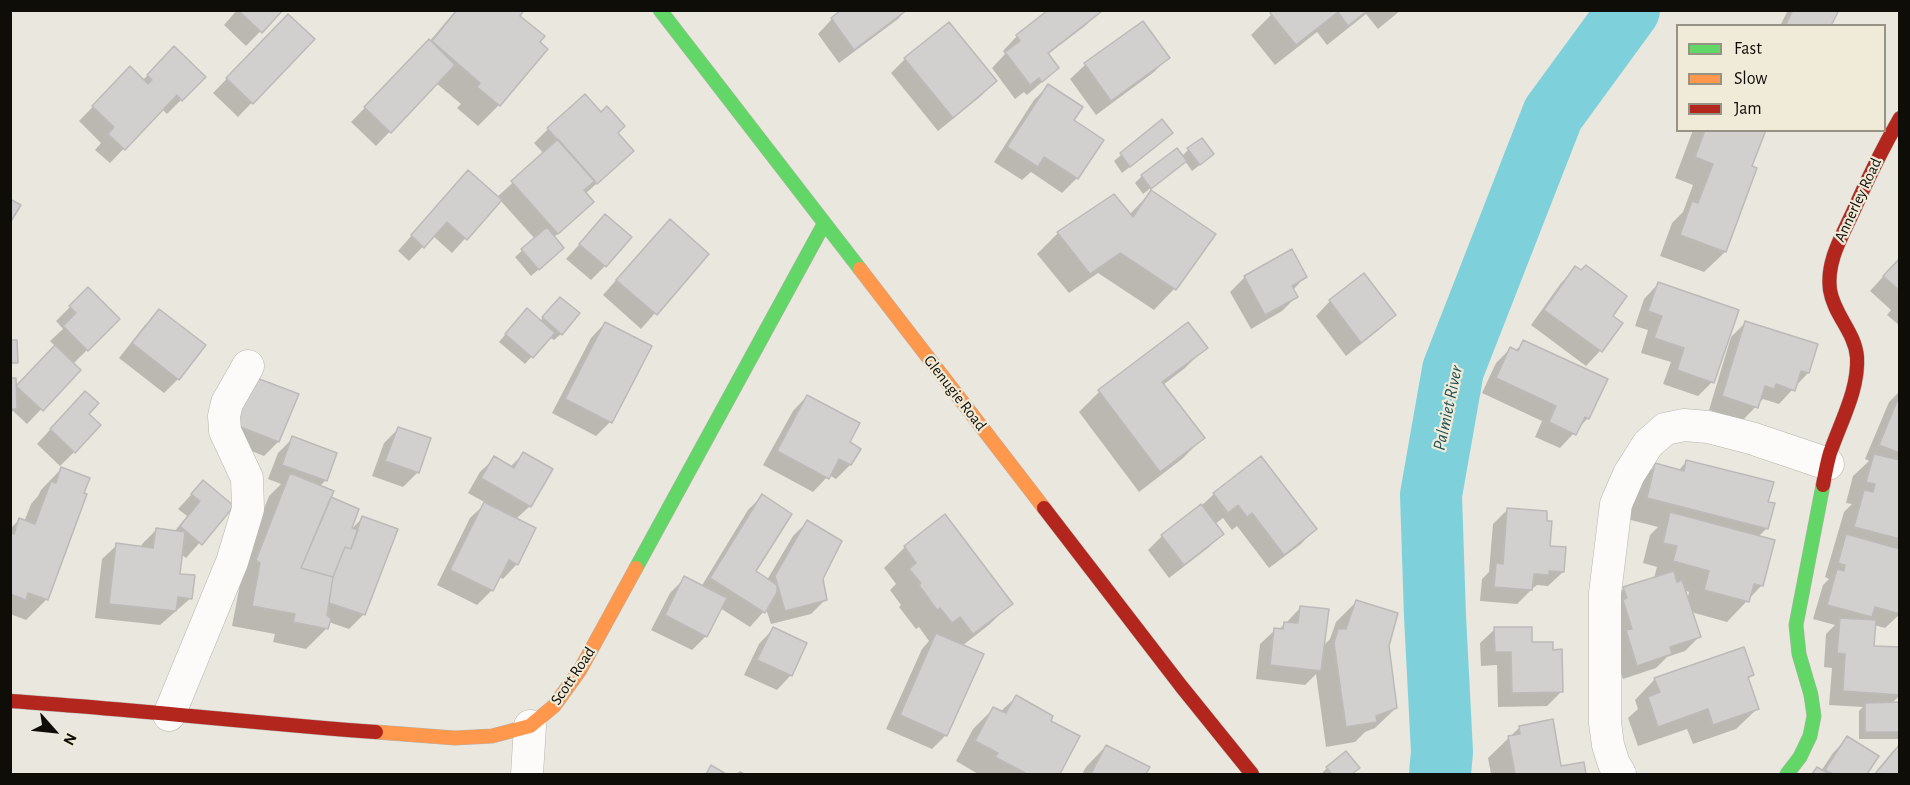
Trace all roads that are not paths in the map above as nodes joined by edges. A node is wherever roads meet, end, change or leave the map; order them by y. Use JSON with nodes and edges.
{"nodes":[{"id":1,"x":660,"y":10,"type":"edge"},
{"id":2,"x":1899,"y":118,"type":"edge"},
{"id":3,"x":824,"y":224,"type":"junction"},
{"id":4,"x":249,"y":366,"type":"dead end"},
{"id":5,"x":1828,"y":464,"type":"junction"},
{"id":6,"x":10,"y":701,"type":"edge"},
{"id":7,"x":169,"y":715,"type":"junction"},
{"id":8,"x":530,"y":726,"type":"junction"},
{"id":9,"x":527,"y":774,"type":"edge"},
{"id":10,"x":1252,"y":774,"type":"edge"},
{"id":11,"x":1620,"y":774,"type":"edge"},
{"id":12,"x":1787,"y":774,"type":"edge"}],
"edges":[{"from":1,"to":3,"type":"street","name":"Glenugie Road"},
{"from":2,"to":5,"type":"street","name":"Annerley Road"},
{"from":3,"to":8,"type":"street","name":"Scott Road"},
{"from":3,"to":10,"type":"street","name":"Glenugie Road"},
{"from":4,"to":7,"type":"street"},
{"from":5,"to":11,"type":"street"},
{"from":5,"to":12,"type":"street","name":"Annerley Road"},
{"from":6,"to":7,"type":"street","name":"Scott Road"},
{"from":7,"to":8,"type":"street","name":"Scott Road"},
{"from":8,"to":9,"type":"street"}]}
